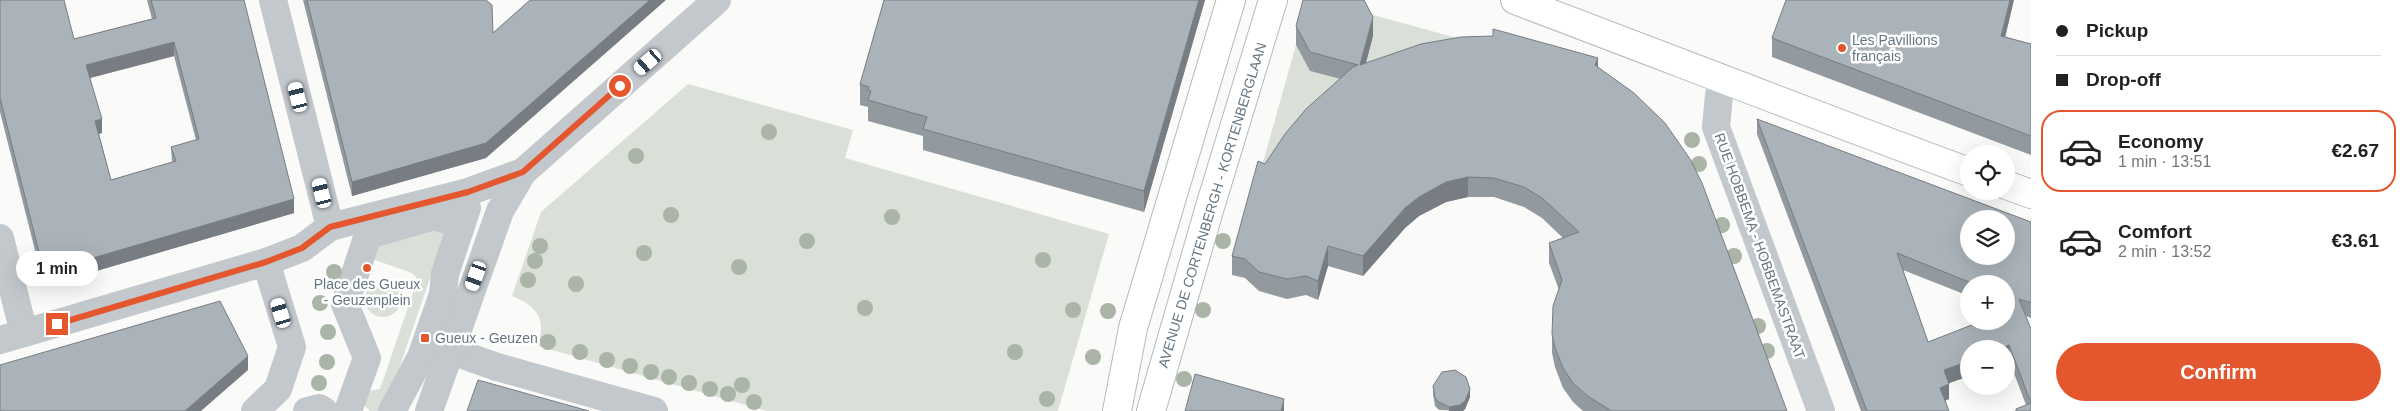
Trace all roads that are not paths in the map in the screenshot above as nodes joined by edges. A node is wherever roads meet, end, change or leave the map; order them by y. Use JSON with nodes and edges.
{"nodes":[{"id":1,"x":273,"y":0,"type":"edge"},
{"id":2,"x":718,"y":0,"type":"edge"},
{"id":3,"x":1231,"y":0,"type":"edge"},
{"id":4,"x":1273,"y":0,"type":"edge"},
{"id":5,"x":1515,"y":0,"type":"edge"},
{"id":6,"x":1724,"y":80,"type":"junction"},
{"id":7,"x":1960,"y":169,"type":"edge"},
{"id":8,"x":523,"y":172,"type":"junction"},
{"id":9,"x":2015,"y":188,"type":"edge"},
{"id":10,"x":2031,"y":194,"type":"edge"},
{"id":11,"x":330,"y":227,"type":"junction"},
{"id":12,"x":0,"y":238,"type":"edge"},
{"id":13,"x":266,"y":262,"type":"junction"},
{"id":14,"x":12,"y":336,"type":"edge"},
{"id":15,"x":449,"y":350,"type":"junction"},
{"id":16,"x":296,"y":404,"type":"edge"},
{"id":17,"x":255,"y":411,"type":"edge"},
{"id":18,"x":324,"y":411,"type":"edge"},
{"id":19,"x":348,"y":411,"type":"edge"},
{"id":20,"x":392,"y":411,"type":"edge"},
{"id":21,"x":430,"y":411,"type":"edge"},
{"id":22,"x":654,"y":411,"type":"edge"},
{"id":23,"x":1117,"y":411,"type":"edge"},
{"id":24,"x":1151,"y":411,"type":"edge"},
{"id":25,"x":1821,"y":411,"type":"edge"}],
"edges":[{"from":1,"to":11,"type":"street"},
{"from":2,"to":8,"type":"street"},
{"from":3,"to":23,"type":"main road"},
{"from":4,"to":24,"type":"main road","name":"AVENUE DE CORTENBERGH - KORTENBERGLAAN"},
{"from":5,"to":6,"type":"main road"},
{"from":6,"to":7,"type":"main road"},
{"from":6,"to":25,"type":"street","name":"RUE HOBBEMA - HOBBEMASTRAAT"},
{"from":8,"to":11,"type":"street"},
{"from":8,"to":15,"type":"street"},
{"from":9,"to":10,"type":"main road"},
{"from":11,"to":13,"type":"street"},
{"from":12,"to":14,"type":"street"},
{"from":13,"to":14,"type":"street"},
{"from":13,"to":16,"type":"street"},
{"from":15,"to":21,"type":"street"},
{"from":15,"to":22,"type":"street"},
{"from":16,"to":17,"type":"street"},
{"from":16,"to":18,"type":"street"},
{"from":19,"to":20,"type":"street"}]}
